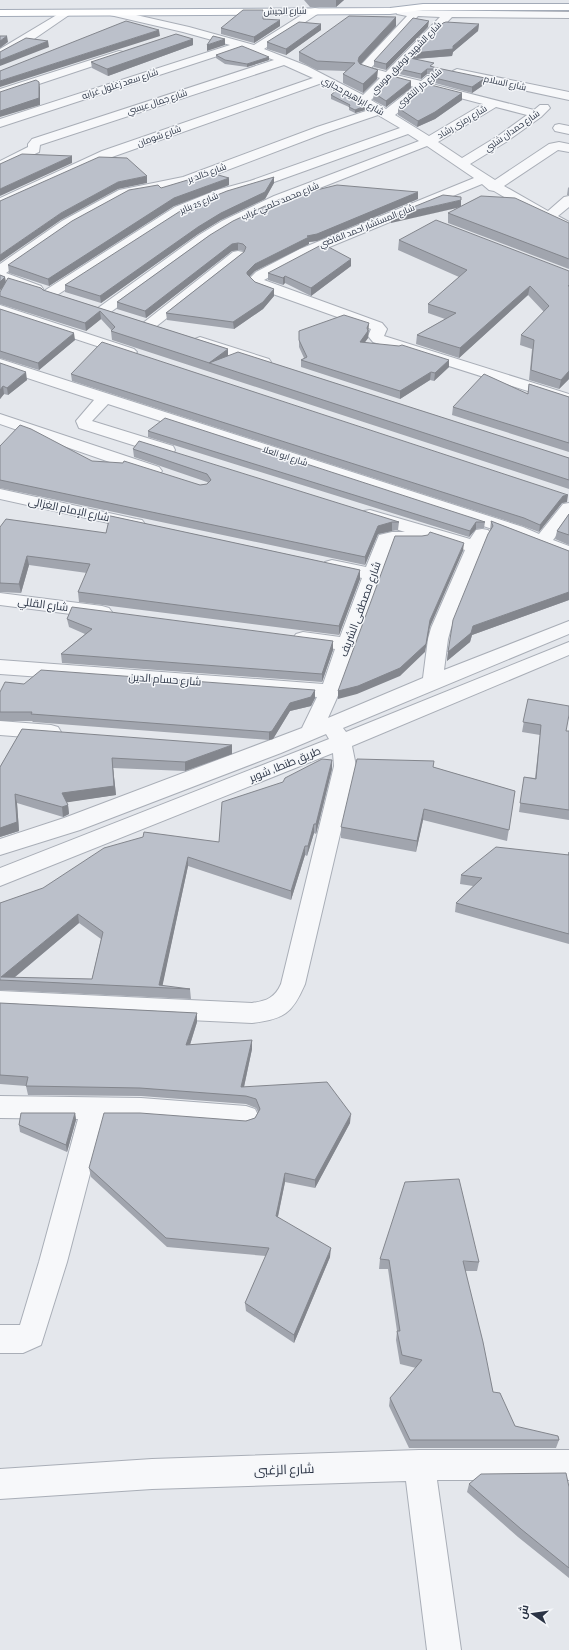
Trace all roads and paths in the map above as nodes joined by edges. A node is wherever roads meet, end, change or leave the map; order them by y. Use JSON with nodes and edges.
{"nodes":[{"id":1,"x":363,"y":0,"type":"edge"},
{"id":2,"x":569,"y":2,"type":"edge"},
{"id":3,"x":569,"y":7,"type":"edge"},
{"id":4,"x":390,"y":10,"type":"junction"},
{"id":5,"x":315,"y":11,"type":"junction"},
{"id":6,"x":357,"y":11,"type":"junction"},
{"id":7,"x":0,"y":13,"type":"edge"},
{"id":8,"x":65,"y":13,"type":"junction"},
{"id":9,"x":114,"y":13,"type":"junction"},
{"id":10,"x":415,"y":14,"type":"junction"},
{"id":11,"x":448,"y":15,"type":"junction"},
{"id":12,"x":569,"y":15,"type":"edge"},
{"id":13,"x":137,"y":17,"type":"junction"},
{"id":14,"x":340,"y":23,"type":"edge"},
{"id":15,"x":115,"y":26,"type":"edge"},
{"id":16,"x":191,"y":30,"type":"junction"},
{"id":17,"x":171,"y":37,"type":"edge"},
{"id":18,"x":241,"y":45,"type":"junction"},
{"id":19,"x":256,"y":49,"type":"junction"},
{"id":20,"x":130,"y":50,"type":"edge"},
{"id":21,"x":0,"y":54,"type":"edge"},
{"id":22,"x":288,"y":60,"type":"junction"},
{"id":23,"x":445,"y":71,"type":"joint"},
{"id":24,"x":388,"y":77,"type":"junction"},
{"id":25,"x":323,"y":79,"type":"junction"},
{"id":26,"x":423,"y":86,"type":"junction"},
{"id":27,"x":0,"y":93,"type":"edge"},
{"id":28,"x":564,"y":95,"type":"edge"},
{"id":29,"x":364,"y":101,"type":"junction"},
{"id":30,"x":494,"y":103,"type":"junction"},
{"id":31,"x":384,"y":112,"type":"junction"},
{"id":32,"x":537,"y":114,"type":"junction"},
{"id":33,"x":0,"y":123,"type":"edge"},
{"id":34,"x":410,"y":128,"type":"junction"},
{"id":35,"x":430,"y":142,"type":"junction"},
{"id":36,"x":569,"y":148,"type":"edge"},
{"id":37,"x":461,"y":164,"type":"junction"},
{"id":38,"x":0,"y":166,"type":"edge"},
{"id":39,"x":482,"y":179,"type":"junction"},
{"id":40,"x":494,"y":187,"type":"junction"},
{"id":41,"x":569,"y":200,"type":"edge"},
{"id":42,"x":0,"y":203,"type":"edge"},
{"id":43,"x":549,"y":217,"type":"junction"},
{"id":44,"x":569,"y":227,"type":"edge"},
{"id":45,"x":0,"y":255,"type":"edge"},
{"id":46,"x":238,"y":255,"type":"edge"},
{"id":47,"x":14,"y":260,"type":"junction"},
{"id":48,"x":0,"y":270,"type":"edge"},
{"id":49,"x":0,"y":276,"type":"edge"},
{"id":50,"x":49,"y":294,"type":"junction"},
{"id":51,"x":69,"y":300,"type":"edge"},
{"id":52,"x":0,"y":309,"type":"edge"},
{"id":53,"x":118,"y":316,"type":"edge"},
{"id":54,"x":133,"y":321,"type":"edge"},
{"id":55,"x":148,"y":326,"type":"junction"},
{"id":56,"x":163,"y":331,"type":"edge"},
{"id":57,"x":186,"y":338,"type":"edge"},
{"id":58,"x":144,"y":357,"type":"edge"},
{"id":59,"x":0,"y":364,"type":"edge"},
{"id":60,"x":276,"y":366,"type":"edge"},
{"id":61,"x":105,"y":398,"type":"junction"},
{"id":62,"x":569,"y":399,"type":"edge"},
{"id":63,"x":0,"y":419,"type":"edge"},
{"id":64,"x":179,"y":454,"type":"edge"},
{"id":65,"x":167,"y":476,"type":"edge"},
{"id":66,"x":0,"y":494,"type":"edge"},
{"id":67,"x":566,"y":500,"type":"edge"},
{"id":68,"x":353,"y":509,"type":"edge"},
{"id":69,"x":490,"y":523,"type":"junction"},
{"id":70,"x":154,"y":528,"type":"edge"},
{"id":71,"x":444,"y":538,"type":"junction"},
{"id":72,"x":542,"y":541,"type":"junction"},
{"id":73,"x":475,"y":547,"type":"junction"},
{"id":74,"x":569,"y":553,"type":"edge"},
{"id":75,"x":317,"y":563,"type":"edge"},
{"id":76,"x":372,"y":574,"type":"junction"},
{"id":77,"x":0,"y":598,"type":"edge"},
{"id":78,"x":117,"y":614,"type":"edge"},
{"id":79,"x":569,"y":627,"type":"edge"},
{"id":80,"x":286,"y":636,"type":"edge"},
{"id":81,"x":347,"y":644,"type":"junction"},
{"id":82,"x":569,"y":648,"type":"edge"},
{"id":83,"x":0,"y":667,"type":"edge"},
{"id":84,"x":433,"y":682,"type":"junction"},
{"id":85,"x":330,"y":691,"type":"junction"},
{"id":86,"x":0,"y":728,"type":"edge"},
{"id":87,"x":70,"y":733,"type":"edge"},
{"id":88,"x":327,"y":733,"type":"junction"},
{"id":89,"x":227,"y":745,"type":"edge"},
{"id":90,"x":274,"y":748,"type":"junction"},
{"id":91,"x":0,"y":847,"type":"edge"},
{"id":92,"x":0,"y":877,"type":"edge"},
{"id":93,"x":0,"y":1001,"type":"edge"},
{"id":94,"x":0,"y":1108,"type":"edge"},
{"id":95,"x":94,"y":1108,"type":"junction"},
{"id":96,"x":246,"y":1117,"type":"dead end"},
{"id":97,"x":0,"y":1339,"type":"edge"},
{"id":98,"x":419,"y":1465,"type":"junction"},
{"id":99,"x":569,"y":1465,"type":"edge"},
{"id":100,"x":0,"y":1484,"type":"edge"},
{"id":101,"x":444,"y":1650,"type":"edge"}],
"edges":[{"from":1,"to":2,"type":"main road"},
{"from":3,"to":4,"type":"main road"},
{"from":4,"to":6,"type":"main road","name":"شارع الجيش"},
{"from":4,"to":10,"type":"street","name":"شارع الجيش"},
{"from":5,"to":6,"type":"main road","name":"شارع الجيش"},
{"from":5,"to":9,"type":"main road","name":"شارع الجيش"},
{"from":5,"to":19,"type":"street"},
{"from":6,"to":14,"type":"street"},
{"from":7,"to":8,"type":"main road","name":"شارع الجيش"},
{"from":8,"to":9,"type":"main road","name":"شارع الجيش"},
{"from":8,"to":21,"type":"street"},
{"from":9,"to":13,"type":"street","name":"شارع ابراهيم حجازي"},
{"from":10,"to":11,"type":"street","name":"شارع الجيش"},
{"from":10,"to":24,"type":"street"},
{"from":11,"to":12,"type":"street","name":"شارع الجيش"},
{"from":11,"to":24,"type":"street","name":"شارع الشهيد توفيق موسى"},
{"from":13,"to":15,"type":"street"},
{"from":13,"to":16,"type":"street","name":"شارع ابراهيم حجازي"},
{"from":16,"to":17,"type":"street"},
{"from":16,"to":18,"type":"street","name":"شارع ابراهيم حجازي"},
{"from":18,"to":19,"type":"street","name":"شارع ابراهيم حجازي"},
{"from":18,"to":33,"type":"street","name":"شارع سعد زغلول غرابه"},
{"from":19,"to":22,"type":"street","name":"شارع ابراهيم حجازي"},
{"from":20,"to":27,"type":"street"},
{"from":22,"to":25,"type":"street","name":"شارع ابراهيم حجازي"},
{"from":22,"to":38,"type":"street","name":"شارع جمال عيسي"},
{"from":23,"to":26,"type":"street","name":"شارع دار التقوى"},
{"from":23,"to":28,"type":"street","name":"شارع السلام"},
{"from":24,"to":26,"type":"street"},
{"from":24,"to":29,"type":"street","name":"شارع الشهيد توفيق موسى"},
{"from":25,"to":29,"type":"street","name":"شارع ابراهيم حجازي"},
{"from":25,"to":42,"type":"street","name":"شارع شومان"},
{"from":26,"to":30,"type":"street"},
{"from":26,"to":31,"type":"street","name":"شارع دار التقوى"},
{"from":28,"to":32,"type":"street","name":"شارع حمدان شلبي"},
{"from":29,"to":31,"type":"street","name":"شارع ابراهيم حجازي"},
{"from":30,"to":32,"type":"street"},
{"from":30,"to":35,"type":"street","name":"شارع رمزى رشاد"},
{"from":31,"to":34,"type":"street","name":"شارع ابراهيم حجازي"},
{"from":31,"to":47,"type":"street","name":"شارع خالد بر"},
{"from":32,"to":37,"type":"street","name":"شارع حمدان شلبي"},
{"from":34,"to":35,"type":"street","name":"شارع ابراهيم حجازي"},
{"from":34,"to":50,"type":"street","name":"شارع 25 يناير"},
{"from":35,"to":37,"type":"street","name":"شارع ابراهيم حجازي"},
{"from":35,"to":53,"type":"street","name":"شارع محمد حلمي غراب"},
{"from":36,"to":40,"type":"street"},
{"from":37,"to":39,"type":"street","name":"شارع ابراهيم حجازي"},
{"from":39,"to":40,"type":"street","name":"شارع ابراهيم حجازي"},
{"from":39,"to":62,"type":"street","name":"شارع المستشار احمد القاضي"},
{"from":40,"to":43,"type":"street","name":"شارع ابراهيم حجازي"},
{"from":41,"to":43,"type":"street"},
{"from":43,"to":44,"type":"street","name":"شارع ابراهيم حجازي"},
{"from":45,"to":47,"type":"street"},
{"from":46,"to":55,"type":"street"},
{"from":47,"to":48,"type":"street","name":"شارع خالد بر"},
{"from":49,"to":50,"type":"street"},
{"from":50,"to":51,"type":"street"},
{"from":52,"to":58,"type":"street"},
{"from":54,"to":55,"type":"street"},
{"from":55,"to":56,"type":"street"},
{"from":57,"to":60,"type":"street"},
{"from":59,"to":61,"type":"street","name":"شارع ابو العلا"},
{"from":61,"to":64,"type":"street"},
{"from":61,"to":69,"type":"street","name":"شارع ابو العلا"},
{"from":63,"to":65,"type":"street"},
{"from":66,"to":70,"type":"street","name":"شارع الإمام الغزالى"},
{"from":67,"to":72,"type":"street"},
{"from":68,"to":71,"type":"street"},
{"from":69,"to":72,"type":"street","name":"شارع ابو العلا"},
{"from":69,"to":73,"type":"street"},
{"from":71,"to":73,"type":"street"},
{"from":71,"to":76,"type":"street","name":"شارع مصطفى الشريف"},
{"from":72,"to":74,"type":"street","name":"شارع ابو العلا"},
{"from":73,"to":84,"type":"street"},
{"from":75,"to":76,"type":"street"},
{"from":76,"to":81,"type":"street","name":"شارع مصطفى الشريف"},
{"from":77,"to":78,"type":"street","name":"شارع القللي"},
{"from":79,"to":84,"type":"street","name":"طريق طنطا, شوبر"},
{"from":80,"to":81,"type":"street"},
{"from":81,"to":85,"type":"street","name":"شارع مصطفى الشريف"},
{"from":82,"to":88,"type":"street","name":"طريق طنطا, شوبر"},
{"from":83,"to":85,"type":"street","name":"شارع حسام الدين"},
{"from":84,"to":88,"type":"street","name":"طريق طنطا, شوبر"},
{"from":85,"to":88,"type":"street","name":"شارع مصطفى الشريف"},
{"from":86,"to":87,"type":"street"},
{"from":88,"to":90,"type":"street","name":"طريق طنطا, شوبر"},
{"from":88,"to":92,"type":"street","name":"طريق طنطا, شوبر"},
{"from":88,"to":93,"type":"street"},
{"from":89,"to":90,"type":"street"},
{"from":90,"to":91,"type":"street","name":"طريق طنطا, شوبر"},
{"from":94,"to":95,"type":"street"},
{"from":95,"to":96,"type":"street"},
{"from":95,"to":97,"type":"street"},
{"from":98,"to":99,"type":"street","name":"شارع الزغبى"},
{"from":98,"to":100,"type":"street","name":"شارع الزغبى"},
{"from":98,"to":101,"type":"street"}]}
